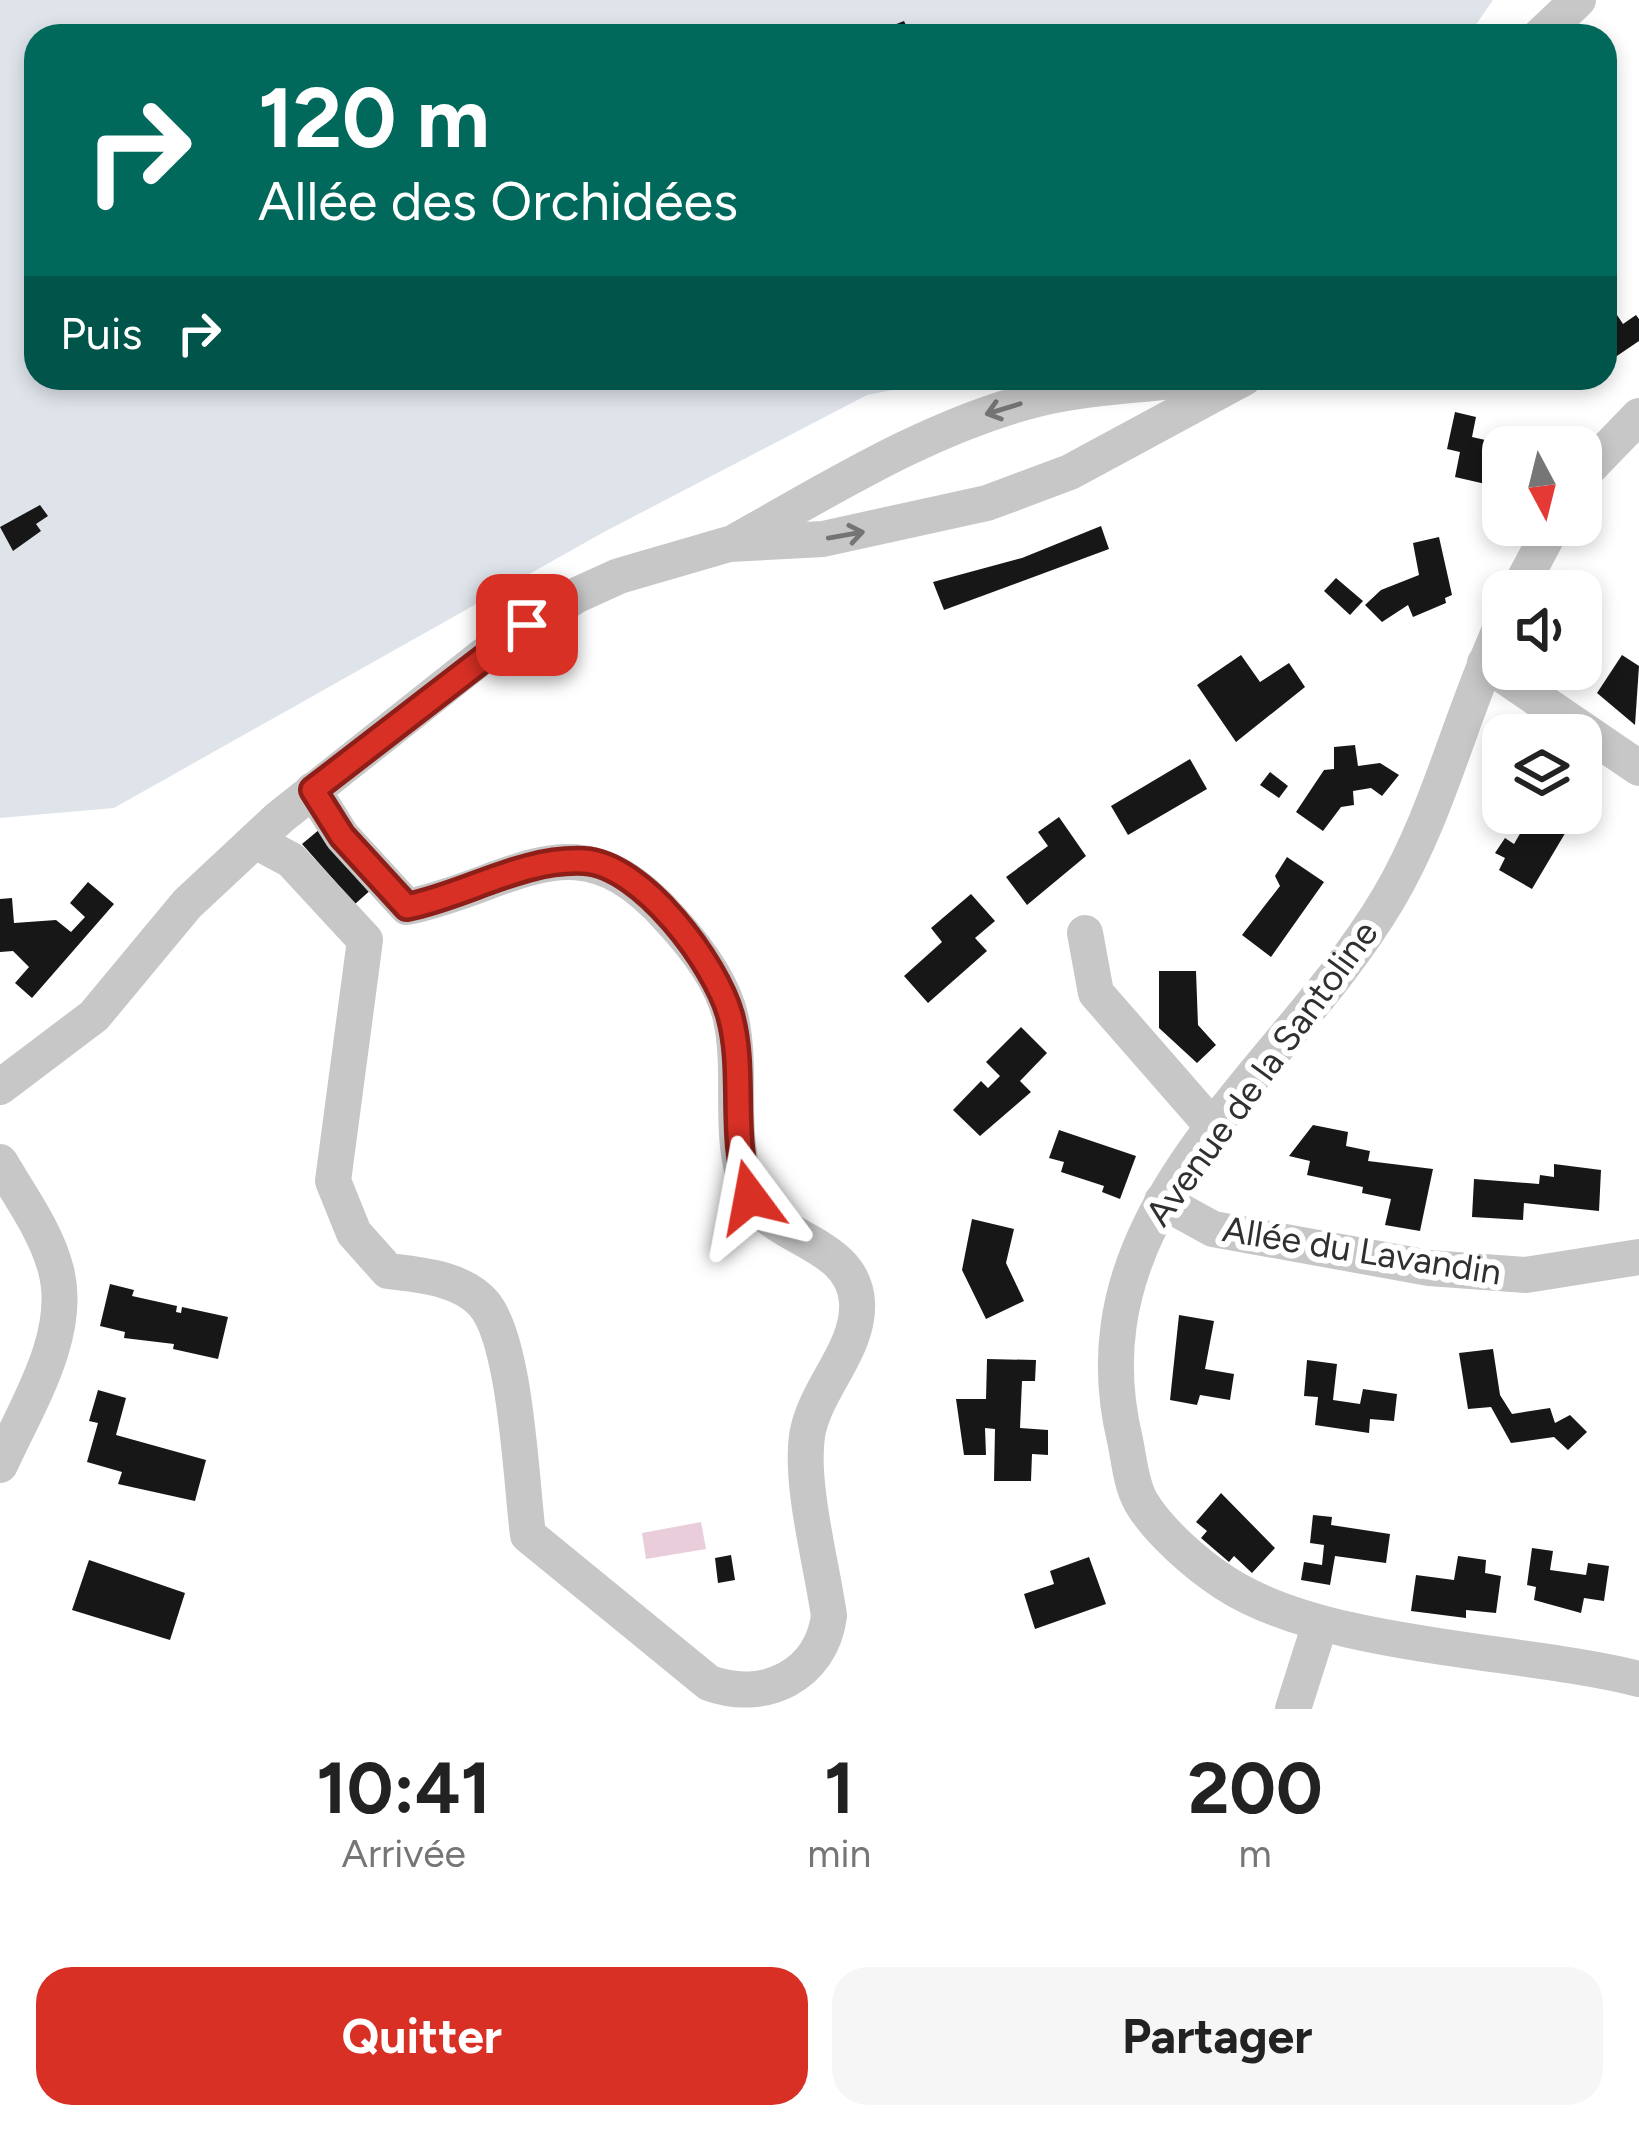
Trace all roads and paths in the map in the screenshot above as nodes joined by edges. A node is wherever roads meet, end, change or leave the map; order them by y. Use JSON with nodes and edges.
{"nodes":[{"id":1,"x":1578,"y":0,"type":"edge"},
{"id":2,"x":1553,"y":24,"type":"edge"},
{"id":3,"x":1117,"y":390,"type":"edge"},
{"id":4,"x":1206,"y":390,"type":"edge"},
{"id":5,"x":1639,"y":416,"type":"edge"},
{"id":6,"x":1602,"y":454,"type":"edge"},
{"id":7,"x":729,"y":544,"type":"junction"},
{"id":8,"x":1482,"y":671,"type":"edge"},
{"id":9,"x":1525,"y":690,"type":"edge"},
{"id":10,"x":1639,"y":768,"type":"edge"},
{"id":11,"x":313,"y":790,"type":"junction"},
{"id":12,"x":255,"y":841,"type":"junction"},
{"id":13,"x":407,"y":907,"type":"junction"},
{"id":14,"x":1085,"y":933,"type":"dead end"},
{"id":15,"x":365,"y":940,"type":"junction"},
{"id":16,"x":0,"y":1087,"type":"edge"},
{"id":17,"x":1213,"y":1127,"type":"junction"},
{"id":18,"x":0,"y":1162,"type":"edge"},
{"id":19,"x":1162,"y":1201,"type":"junction"},
{"id":20,"x":1639,"y":1257,"type":"edge"},
{"id":21,"x":0,"y":1465,"type":"edge"},
{"id":22,"x":1320,"y":1624,"type":"junction"},
{"id":23,"x":1639,"y":1678,"type":"edge"},
{"id":24,"x":1293,"y":1709,"type":"edge"}],
"edges":[{"from":1,"to":2,"type":"street"},
{"from":3,"to":7,"type":"street","one_way":true},
{"from":7,"to":4,"type":"street","one_way":true},
{"from":5,"to":6,"type":"street"},
{"from":7,"to":11,"type":"street"},
{"from":8,"to":17,"type":"street","name":"Avenue de la Santoline"},
{"from":9,"to":10,"type":"street"},
{"from":11,"to":12,"type":"street"},
{"from":11,"to":13,"type":"street"},
{"from":12,"to":15,"type":"street"},
{"from":12,"to":16,"type":"street"},
{"from":13,"to":15,"type":"street"},
{"from":13,"to":15,"type":"street"},
{"from":14,"to":17,"type":"street"},
{"from":17,"to":19,"type":"street","name":"Avenue de la Santoline"},
{"from":18,"to":21,"type":"street"},
{"from":19,"to":20,"type":"street","name":"Allée du Lavandin"},
{"from":19,"to":22,"type":"street","name":"Avenue de la Santoline"},
{"from":22,"to":23,"type":"street","name":"Avenue de la Santoline"},
{"from":22,"to":24,"type":"street"}]}
